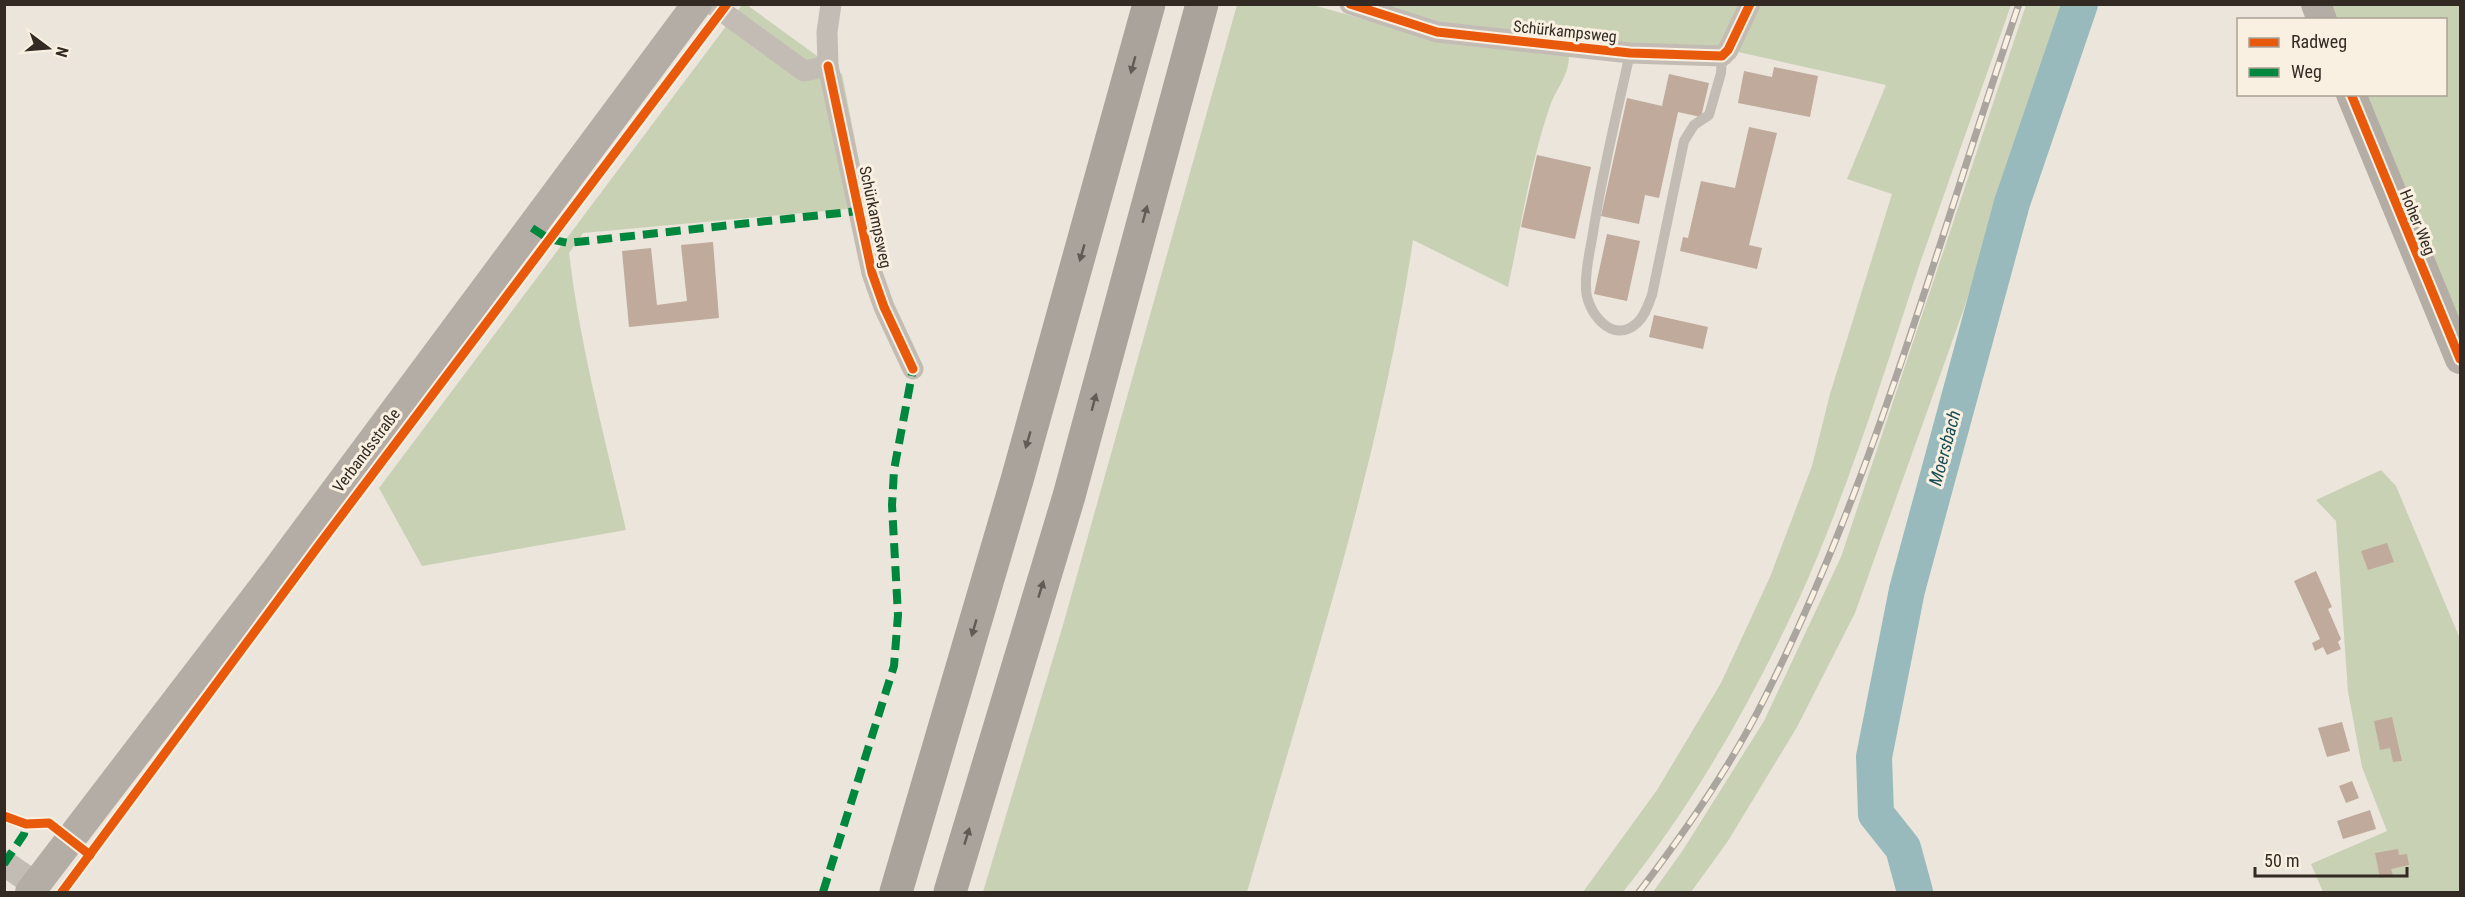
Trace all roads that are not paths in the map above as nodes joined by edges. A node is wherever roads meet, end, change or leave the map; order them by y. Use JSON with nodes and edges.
{"nodes":[{"id":1,"x":697,"y":4,"type":"edge"},
{"id":2,"x":712,"y":4,"type":"edge"},
{"id":3,"x":831,"y":4,"type":"edge"},
{"id":4,"x":1350,"y":4,"type":"edge"},
{"id":5,"x":1149,"y":6,"type":"edge"},
{"id":6,"x":1201,"y":8,"type":"edge"},
{"id":7,"x":1748,"y":9,"type":"edge"},
{"id":8,"x":1630,"y":53,"type":"junction"},
{"id":9,"x":1722,"y":56,"type":"junction"},
{"id":10,"x":828,"y":66,"type":"junction"},
{"id":11,"x":2352,"y":96,"type":"edge"},
{"id":12,"x":2460,"y":359,"type":"edge"},
{"id":13,"x":913,"y":369,"type":"dead end"},
{"id":14,"x":4,"y":863,"type":"edge"},
{"id":15,"x":33,"y":889,"type":"edge"},
{"id":16,"x":897,"y":892,"type":"edge"},
{"id":17,"x":950,"y":892,"type":"edge"}],
"edges":[{"from":1,"to":15,"type":"main road","name":"Verbandsstraße"},
{"from":2,"to":10,"type":"street"},
{"from":3,"to":10,"type":"street","name":"Schürkampsweg"},
{"from":4,"to":8,"type":"street","name":"Schürkampsweg"},
{"from":5,"to":16,"type":"highway","one_way":true},
{"from":17,"to":6,"type":"highway","one_way":true},
{"from":7,"to":9,"type":"street"},
{"from":8,"to":9,"type":"street","name":"Schürkampsweg"},
{"from":8,"to":9,"type":"lane"},
{"from":10,"to":13,"type":"street","name":"Schürkampsweg"},
{"from":11,"to":12,"type":"main road","name":"Hoher Weg"},
{"from":14,"to":15,"type":"street"}]}
